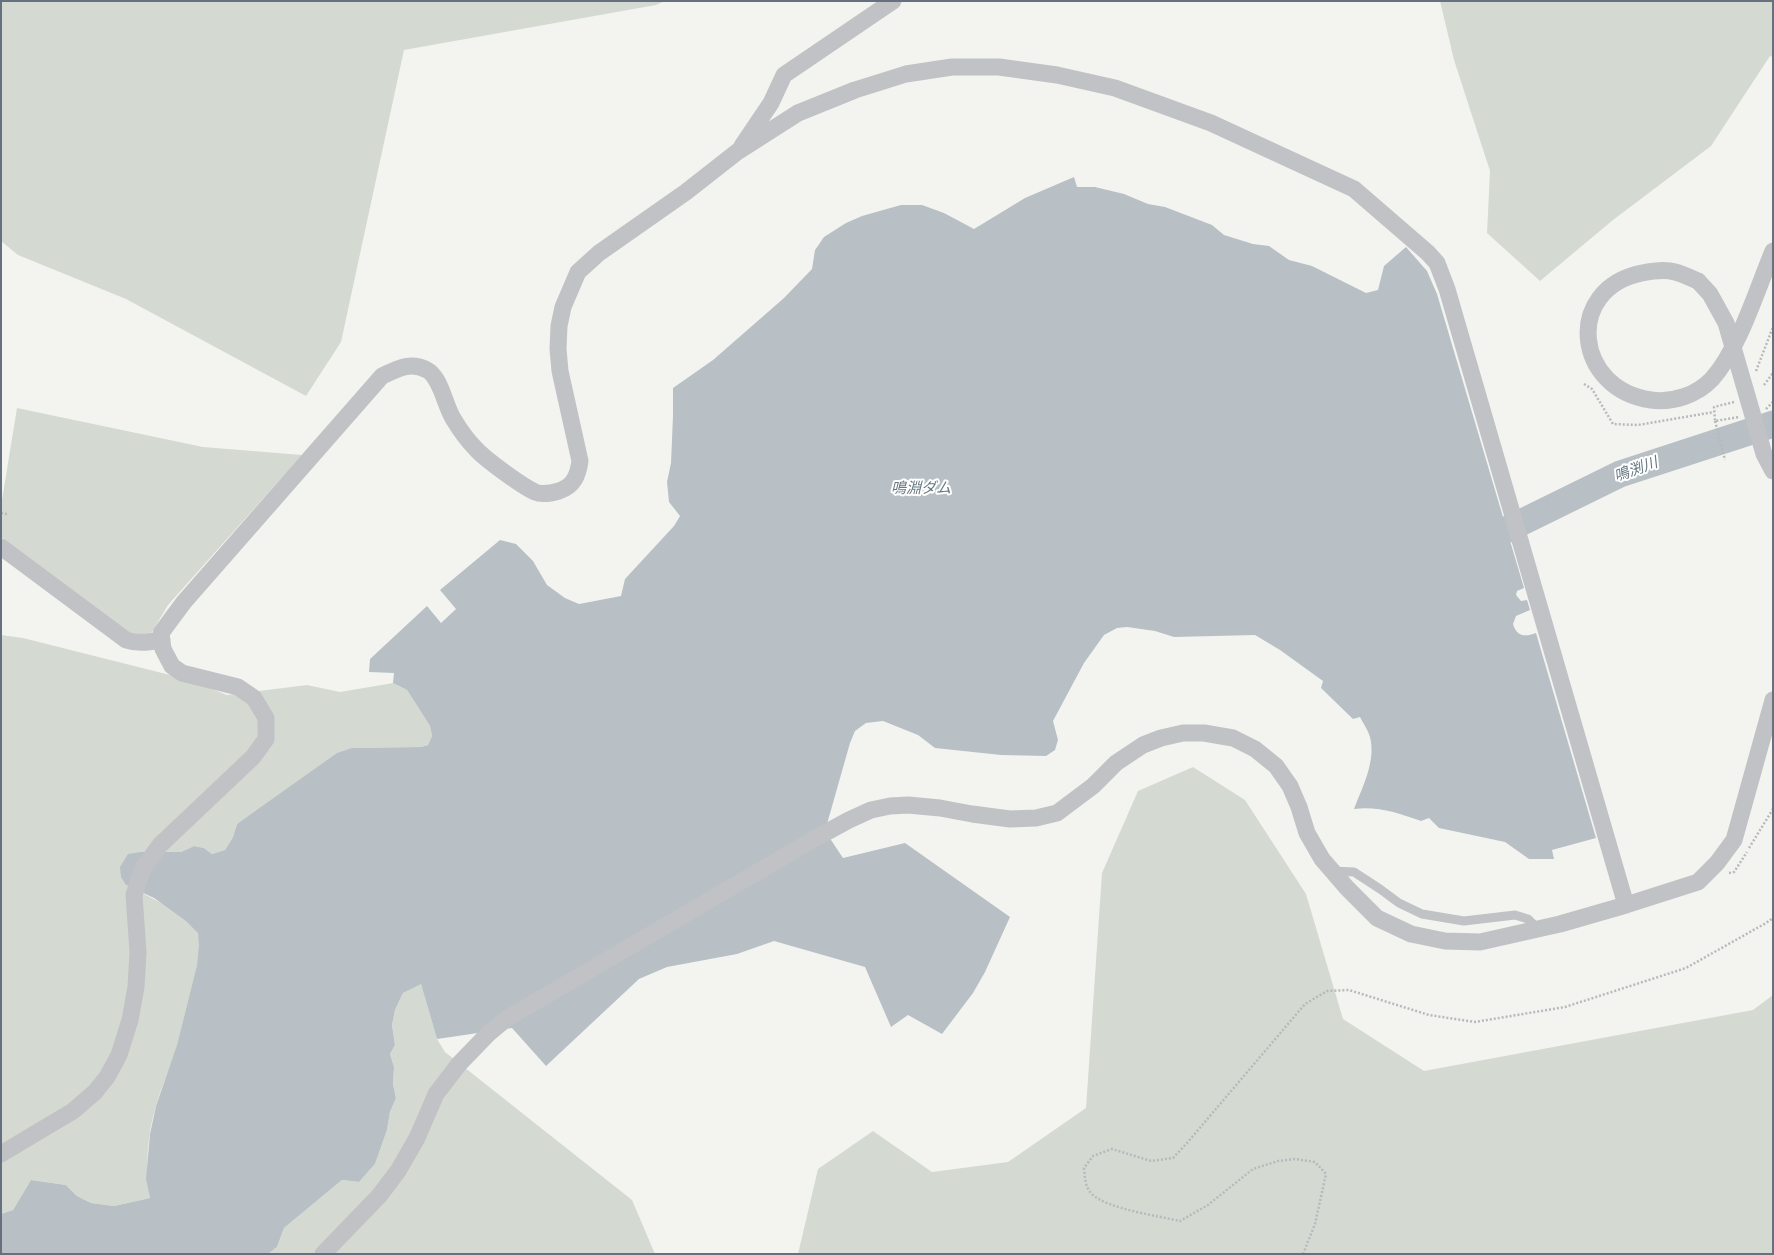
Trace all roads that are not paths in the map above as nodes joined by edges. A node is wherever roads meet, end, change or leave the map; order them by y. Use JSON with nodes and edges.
{"nodes":[{"id":1,"x":893,"y":1,"type":"edge"},
{"id":2,"x":737,"y":152,"type":"junction"},
{"id":3,"x":1773,"y":251,"type":"edge"},
{"id":4,"x":1773,"y":471,"type":"edge"},
{"id":5,"x":1,"y":547,"type":"edge"},
{"id":6,"x":162,"y":640,"type":"junction"},
{"id":7,"x":1773,"y":700,"type":"edge"},
{"id":8,"x":1333,"y":871,"type":"junction"},
{"id":9,"x":1626,"y":905,"type":"junction"},
{"id":10,"x":1538,"y":929,"type":"junction"},
{"id":11,"x":1,"y":1154,"type":"edge"},
{"id":12,"x":323,"y":1254,"type":"edge"}],
"edges":[{"from":1,"to":2,"type":"street"},
{"from":2,"to":6,"type":"street"},
{"from":2,"to":9,"type":"street"},
{"from":3,"to":4,"type":"street","bridge":true},
{"from":5,"to":6,"type":"street"},
{"from":6,"to":11,"type":"street"},
{"from":7,"to":9,"type":"street"},
{"from":8,"to":10,"type":"lane"},
{"from":8,"to":10,"type":"street"},
{"from":8,"to":12,"type":"street"},
{"from":9,"to":10,"type":"street"}]}
